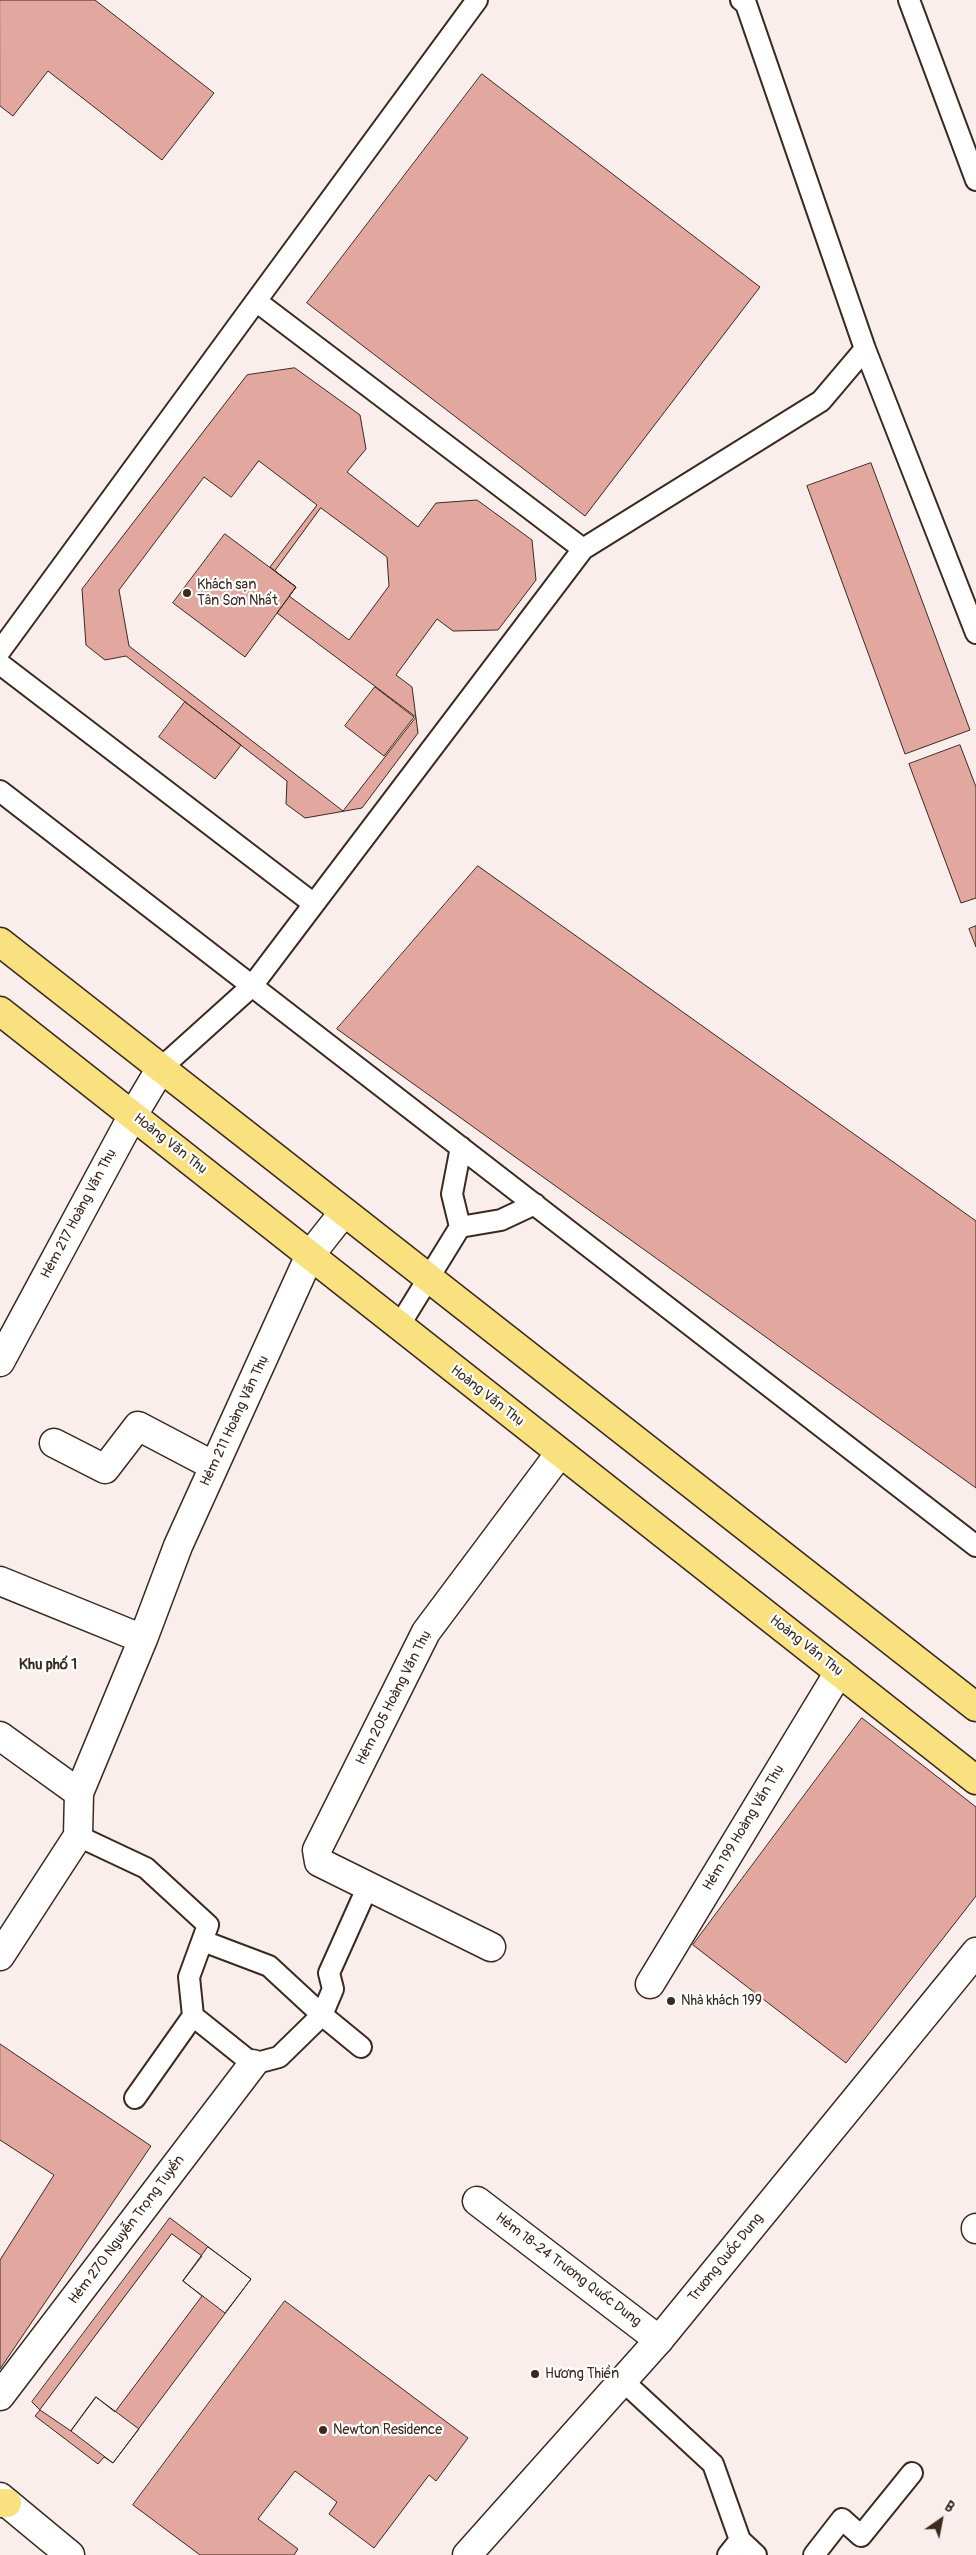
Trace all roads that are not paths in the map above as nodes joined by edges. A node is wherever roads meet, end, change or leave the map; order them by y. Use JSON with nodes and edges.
{"nodes":[{"id":1,"x":477,"y":0,"type":"edge"},
{"id":2,"x":741,"y":0,"type":"edge"},
{"id":3,"x":909,"y":0,"type":"edge"},
{"id":4,"x":976,"y":180,"type":"edge"},
{"id":5,"x":256,"y":301,"type":"junction"},
{"id":6,"x":865,"y":349,"type":"junction"},
{"id":7,"x":583,"y":549,"type":"junction"},
{"id":8,"x":976,"y":633,"type":"edge"},
{"id":9,"x":0,"y":651,"type":"edge"},
{"id":10,"x":0,"y":664,"type":"edge"},
{"id":11,"x":0,"y":791,"type":"edge"},
{"id":12,"x":314,"y":904,"type":"junction"},
{"id":13,"x":0,"y":942,"type":"edge"},
{"id":14,"x":252,"y":986,"type":"junction"},
{"id":15,"x":0,"y":1010,"type":"edge"},
{"id":16,"x":161,"y":1068,"type":"junction"},
{"id":17,"x":132,"y":1115,"type":"junction"},
{"id":18,"x":462,"y":1147,"type":"junction"},
{"id":19,"x":535,"y":1204,"type":"junction"},
{"id":20,"x":344,"y":1212,"type":"junction"},
{"id":21,"x":460,"y":1227,"type":"junction"},
{"id":22,"x":310,"y":1255,"type":"junction"},
{"id":23,"x":429,"y":1278,"type":"junction"},
{"id":24,"x":399,"y":1326,"type":"junction"},
{"id":25,"x":0,"y":1362,"type":"edge"},
{"id":26,"x":54,"y":1443,"type":"dead end"},
{"id":27,"x":560,"y":1453,"type":"junction"},
{"id":28,"x":214,"y":1466,"type":"junction"},
{"id":29,"x":976,"y":1546,"type":"edge"},
{"id":30,"x":0,"y":1581,"type":"edge"},
{"id":31,"x":143,"y":1639,"type":"junction"},
{"id":32,"x":839,"y":1672,"type":"junction"},
{"id":33,"x":976,"y":1707,"type":"edge"},
{"id":34,"x":0,"y":1736,"type":"edge"},
{"id":35,"x":976,"y":1780,"type":"edge"},
{"id":36,"x":79,"y":1794,"type":"junction"},
{"id":37,"x":78,"y":1836,"type":"junction"},
{"id":38,"x":368,"y":1886,"type":"junction"},
{"id":39,"x":203,"y":1942,"type":"junction"},
{"id":40,"x":491,"y":1947,"type":"dead end"},
{"id":41,"x":976,"y":1952,"type":"edge"},
{"id":42,"x":0,"y":1956,"type":"edge"},
{"id":43,"x":650,"y":1984,"type":"dead end"},
{"id":44,"x":322,"y":2015,"type":"junction"},
{"id":45,"x":193,"y":2016,"type":"junction"},
{"id":46,"x":361,"y":2047,"type":"dead end"},
{"id":47,"x":253,"y":2064,"type":"junction"},
{"id":48,"x":135,"y":2098,"type":"dead end"},
{"id":49,"x":477,"y":2201,"type":"dead end"},
{"id":50,"x":659,"y":2340,"type":"junction"},
{"id":51,"x":623,"y":2381,"type":"junction"},
{"id":52,"x":0,"y":2396,"type":"edge"},
{"id":53,"x":912,"y":2473,"type":"dead end"},
{"id":54,"x":2,"y":2501,"type":"edge"},
{"id":55,"x":734,"y":2548,"type":"edge"},
{"id":56,"x":70,"y":2555,"type":"edge"},
{"id":57,"x":467,"y":2555,"type":"edge"},
{"id":58,"x":756,"y":2555,"type":"edge"},
{"id":59,"x":814,"y":2555,"type":"edge"}],
"edges":[{"from":1,"to":5,"type":"lane"},
{"from":2,"to":6,"type":"lane"},
{"from":3,"to":4,"type":"lane"},
{"from":5,"to":7,"type":"lane"},
{"from":5,"to":9,"type":"lane"},
{"from":6,"to":7,"type":"lane"},
{"from":6,"to":8,"type":"lane"},
{"from":7,"to":12,"type":"lane"},
{"from":10,"to":12,"type":"lane"},
{"from":11,"to":14,"type":"lane"},
{"from":12,"to":14,"type":"lane"},
{"from":13,"to":16,"type":"main road"},
{"from":14,"to":16,"type":"lane"},
{"from":14,"to":18,"type":"lane"},
{"from":15,"to":17,"type":"main road","name":"Hoàng Văn Thụ"},
{"from":16,"to":17,"type":"street","name":"Hẻm 217 Hoàng Văn Thụ"},
{"from":16,"to":20,"type":"main road"},
{"from":17,"to":22,"type":"main road","name":"Hoàng Văn Thụ"},
{"from":17,"to":25,"type":"street","name":"Hẻm 217 Hoàng Văn Thụ"},
{"from":18,"to":19,"type":"lane"},
{"from":18,"to":21,"type":"lane"},
{"from":19,"to":21,"type":"lane"},
{"from":19,"to":29,"type":"lane"},
{"from":20,"to":22,"type":"street","name":"Hẻm 211 Hoàng Văn Thụ"},
{"from":20,"to":23,"type":"main road"},
{"from":21,"to":23,"type":"lane"},
{"from":22,"to":24,"type":"main road","name":"Hoàng Văn Thụ"},
{"from":22,"to":28,"type":"street","name":"Hẻm 211 Hoàng Văn Thụ"},
{"from":23,"to":24,"type":"lane"},
{"from":23,"to":33,"type":"main road"},
{"from":24,"to":27,"type":"main road","name":"Hoàng Văn Thụ"},
{"from":26,"to":28,"type":"street"},
{"from":27,"to":32,"type":"main road","name":"Hoàng Văn Thụ"},
{"from":27,"to":38,"type":"street","name":"Hẻm 205 Hoàng Văn Thụ"},
{"from":28,"to":31,"type":"street","name":"Hẻm 211 Hoàng Văn Thụ"},
{"from":30,"to":31,"type":"street"},
{"from":31,"to":36,"type":"street","name":"Hẻm 211 Hoàng Văn Thụ"},
{"from":32,"to":35,"type":"main road","name":"Hoàng Văn Thụ"},
{"from":32,"to":43,"type":"street","name":"Hẻm 199 Hoàng Văn Thụ"},
{"from":34,"to":36,"type":"street"},
{"from":36,"to":37,"type":"street","name":"Hẻm 211 Hoàng Văn Thụ"},
{"from":37,"to":39,"type":"lane"},
{"from":37,"to":42,"type":"street"},
{"from":38,"to":40,"type":"street","name":"Hẻm 205 Hoàng Văn Thụ"},
{"from":38,"to":44,"type":"lane"},
{"from":39,"to":44,"type":"lane"},
{"from":39,"to":45,"type":"lane"},
{"from":41,"to":50,"type":"street","name":"Trương Quốc Dung"},
{"from":44,"to":46,"type":"lane"},
{"from":44,"to":47,"type":"lane"},
{"from":45,"to":47,"type":"lane"},
{"from":45,"to":48,"type":"lane"},
{"from":47,"to":52,"type":"street","name":"Hẻm 270 Nguyễn Trọng Tuyển"},
{"from":49,"to":50,"type":"street","name":"Hẻm 18-24 Trương Quốc Dung"},
{"from":50,"to":51,"type":"street","name":"Trương Quốc Dung"},
{"from":51,"to":55,"type":"lane"},
{"from":51,"to":57,"type":"street","name":"Trương Quốc Dung"},
{"from":53,"to":59,"type":"lane"},
{"from":54,"to":56,"type":"street"},
{"from":55,"to":58,"type":"lane"}]}
